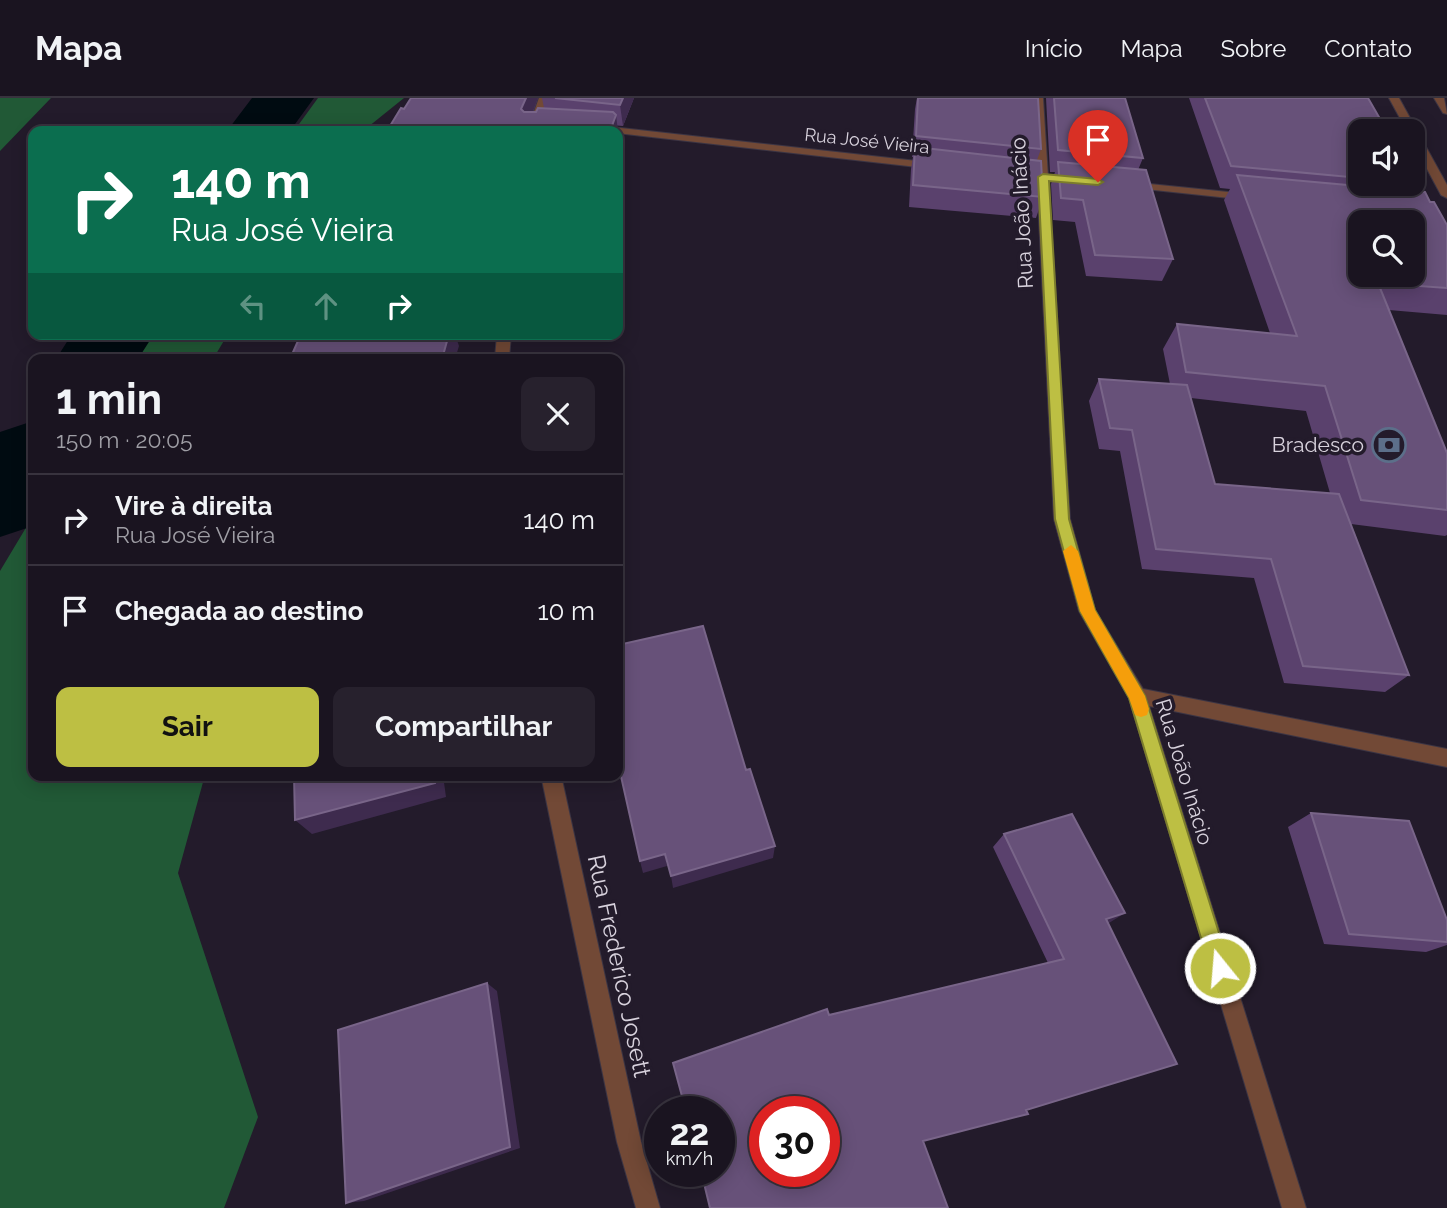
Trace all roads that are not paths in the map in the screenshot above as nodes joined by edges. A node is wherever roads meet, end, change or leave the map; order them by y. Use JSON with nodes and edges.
{"nodes":[{"id":1,"x":544,"y":98,"type":"edge"},
{"id":2,"x":1038,"y":98,"type":"edge"},
{"id":3,"x":1394,"y":98,"type":"edge"},
{"id":4,"x":1439,"y":98,"type":"edge"},
{"id":5,"x":1447,"y":111,"type":"edge"},
{"id":6,"x":1405,"y":119,"type":"edge"},
{"id":7,"x":548,"y":123,"type":"edge"},
{"id":8,"x":533,"y":126,"type":"edge"},
{"id":9,"x":537,"y":126,"type":"edge"},
{"id":10,"x":623,"y":131,"type":"edge"},
{"id":11,"x":1425,"y":155,"type":"edge"},
{"id":12,"x":944,"y":167,"type":"edge"},
{"id":13,"x":1111,"y":184,"type":"edge"},
{"id":14,"x":1447,"y":195,"type":"edge"},
{"id":15,"x":1261,"y":198,"type":"edge"},
{"id":16,"x":1137,"y":696,"type":"junction"},
{"id":17,"x":1447,"y":758,"type":"edge"},
{"id":18,"x":552,"y":781,"type":"edge"},
{"id":19,"x":648,"y":1208,"type":"edge"},
{"id":20,"x":1294,"y":1208,"type":"edge"}],
"edges":[{"from":1,"to":8,"type":"street"},
{"from":2,"to":16,"type":"street","name":"Rua João Inácio"},
{"from":3,"to":6,"type":"street"},
{"from":4,"to":5,"type":"street"},
{"from":7,"to":9,"type":"street"},
{"from":10,"to":12,"type":"street","name":"Rua José Vieira"},
{"from":11,"to":14,"type":"street"},
{"from":13,"to":15,"type":"street"},
{"from":16,"to":17,"type":"street"},
{"from":16,"to":20,"type":"street","name":"Rua João Inácio"},
{"from":18,"to":19,"type":"street","name":"Rua Frederico Josett"}]}
